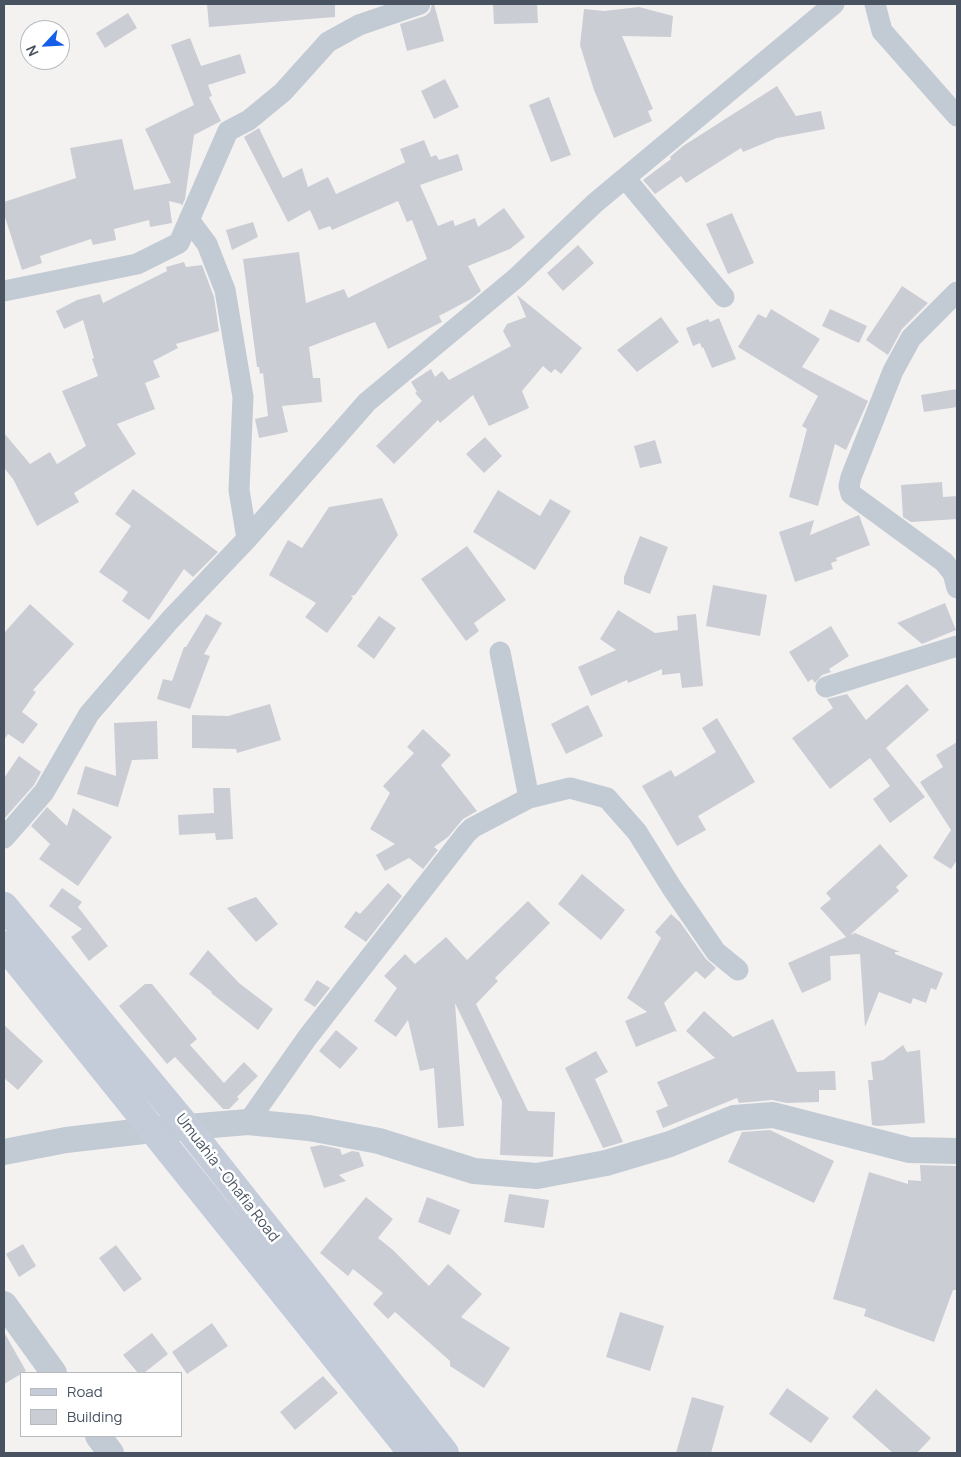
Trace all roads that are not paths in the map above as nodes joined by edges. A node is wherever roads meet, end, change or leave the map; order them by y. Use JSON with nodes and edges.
{"nodes":[{"id":1,"x":420,"y":4,"type":"edge"},
{"id":2,"x":834,"y":4,"type":"edge"},
{"id":3,"x":875,"y":4,"type":"edge"},
{"id":4,"x":957,"y":116,"type":"edge"},
{"id":5,"x":625,"y":178,"type":"junction"},
{"id":6,"x":189,"y":220,"type":"junction"},
{"id":7,"x":4,"y":291,"type":"edge"},
{"id":8,"x":957,"y":292,"type":"edge"},
{"id":9,"x":724,"y":298,"type":"dead end"},
{"id":10,"x":247,"y":539,"type":"junction"},
{"id":11,"x":957,"y":588,"type":"edge"},
{"id":12,"x":957,"y":646,"type":"edge"},
{"id":13,"x":500,"y":652,"type":"dead end"},
{"id":14,"x":826,"y":687,"type":"dead end"},
{"id":15,"x":529,"y":798,"type":"junction"},
{"id":16,"x":4,"y":838,"type":"edge"},
{"id":17,"x":4,"y":906,"type":"edge"},
{"id":18,"x":4,"y":944,"type":"edge"},
{"id":19,"x":738,"y":970,"type":"dead end"},
{"id":20,"x":248,"y":1122,"type":"junction"},
{"id":21,"x":188,"y":1128,"type":"junction"},
{"id":22,"x":152,"y":1130,"type":"junction"},
{"id":23,"x":957,"y":1151,"type":"edge"},
{"id":24,"x":4,"y":1152,"type":"edge"},
{"id":25,"x":4,"y":1304,"type":"edge"},
{"id":26,"x":53,"y":1372,"type":"edge"},
{"id":27,"x":99,"y":1437,"type":"edge"},
{"id":28,"x":111,"y":1453,"type":"edge"},
{"id":29,"x":412,"y":1453,"type":"edge"},
{"id":30,"x":446,"y":1453,"type":"edge"}],
"edges":[{"from":1,"to":6,"type":"street"},
{"from":2,"to":5,"type":"street"},
{"from":3,"to":4,"type":"street"},
{"from":5,"to":9,"type":"street"},
{"from":5,"to":10,"type":"street"},
{"from":6,"to":7,"type":"street"},
{"from":6,"to":10,"type":"street"},
{"from":8,"to":11,"type":"street"},
{"from":10,"to":16,"type":"street"},
{"from":12,"to":14,"type":"street"},
{"from":13,"to":15,"type":"street"},
{"from":15,"to":19,"type":"street"},
{"from":15,"to":20,"type":"street"},
{"from":17,"to":21,"type":"main road","name":"Umuahia - Ohafia Road"},
{"from":18,"to":22,"type":"main road","name":"Umuahia - Ohafia Road"},
{"from":20,"to":21,"type":"street"},
{"from":20,"to":23,"type":"street"},
{"from":21,"to":22,"type":"street"},
{"from":21,"to":30,"type":"main road","name":"Umuahia - Ohafia Road"},
{"from":22,"to":24,"type":"street"},
{"from":22,"to":29,"type":"main road","name":"Umuahia - Ohafia Road"},
{"from":25,"to":26,"type":"street"},
{"from":27,"to":28,"type":"street"}]}
